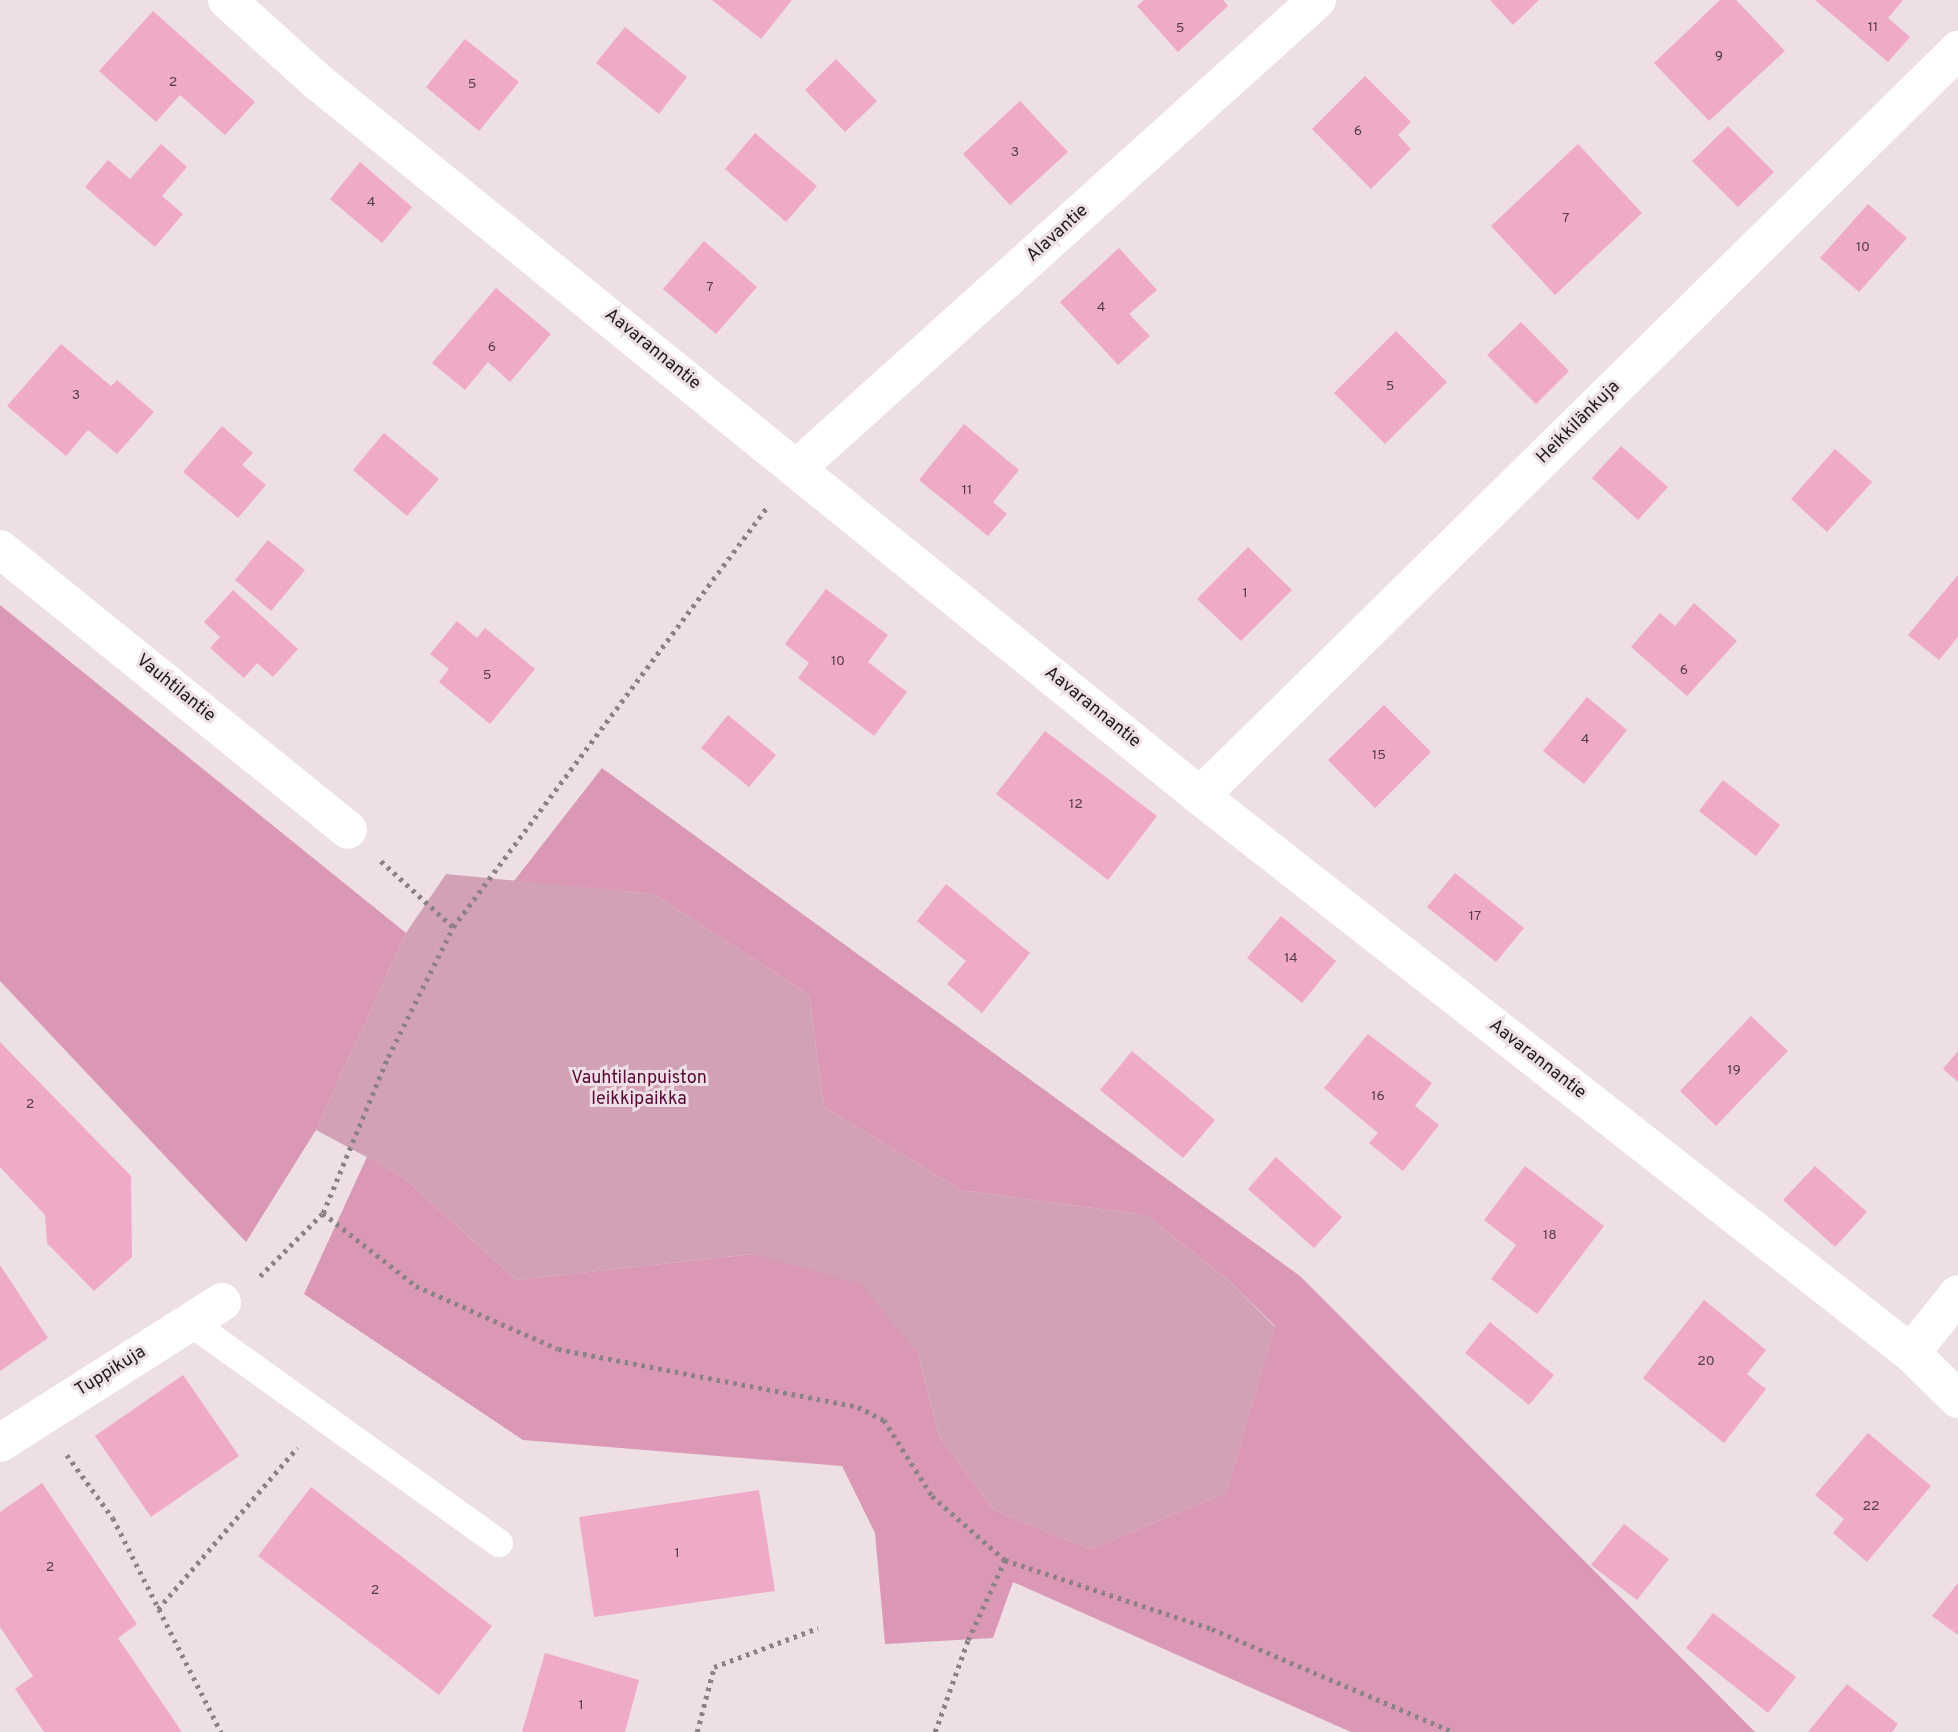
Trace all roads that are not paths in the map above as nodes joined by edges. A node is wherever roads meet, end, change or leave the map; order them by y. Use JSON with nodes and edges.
{"nodes":[{"id":1,"x":227,"y":0,"type":"edge"},
{"id":2,"x":1317,"y":0,"type":"edge"},
{"id":3,"x":1958,"y":50,"type":"edge"},
{"id":4,"x":798,"y":467,"type":"junction"},
{"id":5,"x":0,"y":549,"type":"edge"},
{"id":6,"x":1200,"y":796,"type":"junction"},
{"id":7,"x":348,"y":830,"type":"road end"},
{"id":8,"x":1958,"y":1294,"type":"edge"},
{"id":9,"x":222,"y":1302,"type":"road end"},
{"id":10,"x":190,"y":1322,"type":"junction"},
{"id":11,"x":1912,"y":1353,"type":"junction"},
{"id":12,"x":1958,"y":1399,"type":"edge"},
{"id":13,"x":0,"y":1443,"type":"edge"},
{"id":14,"x":499,"y":1544,"type":"dead end"}],
"edges":[{"from":1,"to":4,"type":"street","name":"Aavarannantie"},
{"from":2,"to":4,"type":"street","name":"Alavantie"},
{"from":3,"to":6,"type":"street","name":"Heikkilänkuja"},
{"from":4,"to":6,"type":"street","name":"Aavarannantie"},
{"from":5,"to":7,"type":"street","name":"Vauhtilantie"},
{"from":6,"to":11,"type":"street","name":"Aavarannantie"},
{"from":8,"to":11,"type":"street"},
{"from":9,"to":10,"type":"street","name":"Tuppikuja"},
{"from":10,"to":13,"type":"street","name":"Tuppikuja"},
{"from":10,"to":14,"type":"lane"},
{"from":11,"to":12,"type":"street","name":"Aavarannantie"}]}
